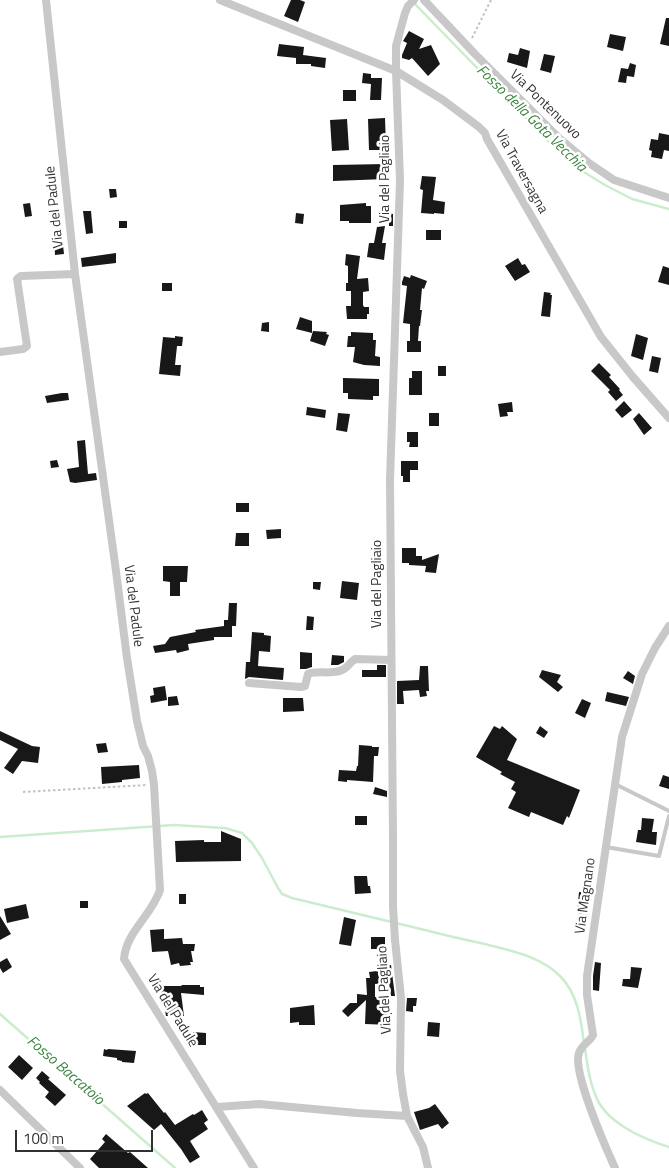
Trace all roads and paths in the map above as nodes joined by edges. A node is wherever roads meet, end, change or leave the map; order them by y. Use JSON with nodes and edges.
{"nodes":[{"id":1,"x":46,"y":0,"type":"edge"},
{"id":2,"x":220,"y":0,"type":"edge"},
{"id":3,"x":414,"y":0,"type":"edge"},
{"id":4,"x":424,"y":0,"type":"edge"},
{"id":5,"x":491,"y":0,"type":"edge"},
{"id":6,"x":466,"y":45,"type":"junction"},
{"id":7,"x":396,"y":71,"type":"junction"},
{"id":8,"x":669,"y":198,"type":"edge"},
{"id":9,"x":75,"y":274,"type":"junction"},
{"id":10,"x":0,"y":352,"type":"edge"},
{"id":11,"x":669,"y":418,"type":"edge"},
{"id":12,"x":669,"y":626,"type":"edge"},
{"id":13,"x":391,"y":660,"type":"junction"},
{"id":14,"x":249,"y":683,"type":"dead end"},
{"id":15,"x":615,"y":784,"type":"junction"},
{"id":16,"x":154,"y":785,"type":"junction"},
{"id":17,"x":23,"y":792,"type":"dead end"},
{"id":18,"x":669,"y":811,"type":"edge"},
{"id":19,"x":669,"y":816,"type":"edge"},
{"id":20,"x":606,"y":847,"type":"junction"},
{"id":21,"x":0,"y":1090,"type":"edge"},
{"id":22,"x":217,"y":1107,"type":"junction"},
{"id":23,"x":407,"y":1116,"type":"junction"},
{"id":24,"x":79,"y":1168,"type":"edge"},
{"id":25,"x":254,"y":1168,"type":"edge"},
{"id":26,"x":428,"y":1168,"type":"edge"},
{"id":27,"x":615,"y":1168,"type":"edge"}],
"edges":[{"from":1,"to":9,"type":"street","name":"Via del Padule"},
{"from":2,"to":7,"type":"street","name":"Via Traversagna"},
{"from":3,"to":7,"type":"street","name":"Via del Pagliaio"},
{"from":4,"to":6,"type":"street","name":"Via Pontenuovo"},
{"from":5,"to":6,"type":"path"},
{"from":6,"to":8,"type":"street","name":"Via Pontenuovo"},
{"from":7,"to":11,"type":"street","name":"Via Traversagna"},
{"from":7,"to":13,"type":"street","name":"Via del Pagliaio"},
{"from":9,"to":10,"type":"street"},
{"from":9,"to":16,"type":"street","name":"Via del Padule"},
{"from":12,"to":15,"type":"street","name":"Via Magnano"},
{"from":13,"to":14,"type":"street"},
{"from":13,"to":23,"type":"street","name":"Via del Pagliaio"},
{"from":15,"to":18,"type":"lane"},
{"from":15,"to":20,"type":"street","name":"Via Magnano"},
{"from":16,"to":17,"type":"path"},
{"from":16,"to":22,"type":"street","name":"Via del Padule"},
{"from":19,"to":20,"type":"lane"},
{"from":20,"to":27,"type":"street","name":"Via Magnano"},
{"from":21,"to":24,"type":"street"},
{"from":22,"to":23,"type":"street"},
{"from":22,"to":25,"type":"street","name":"Via del Padule"},
{"from":23,"to":26,"type":"street","name":"Via del Pagliaio"}]}
